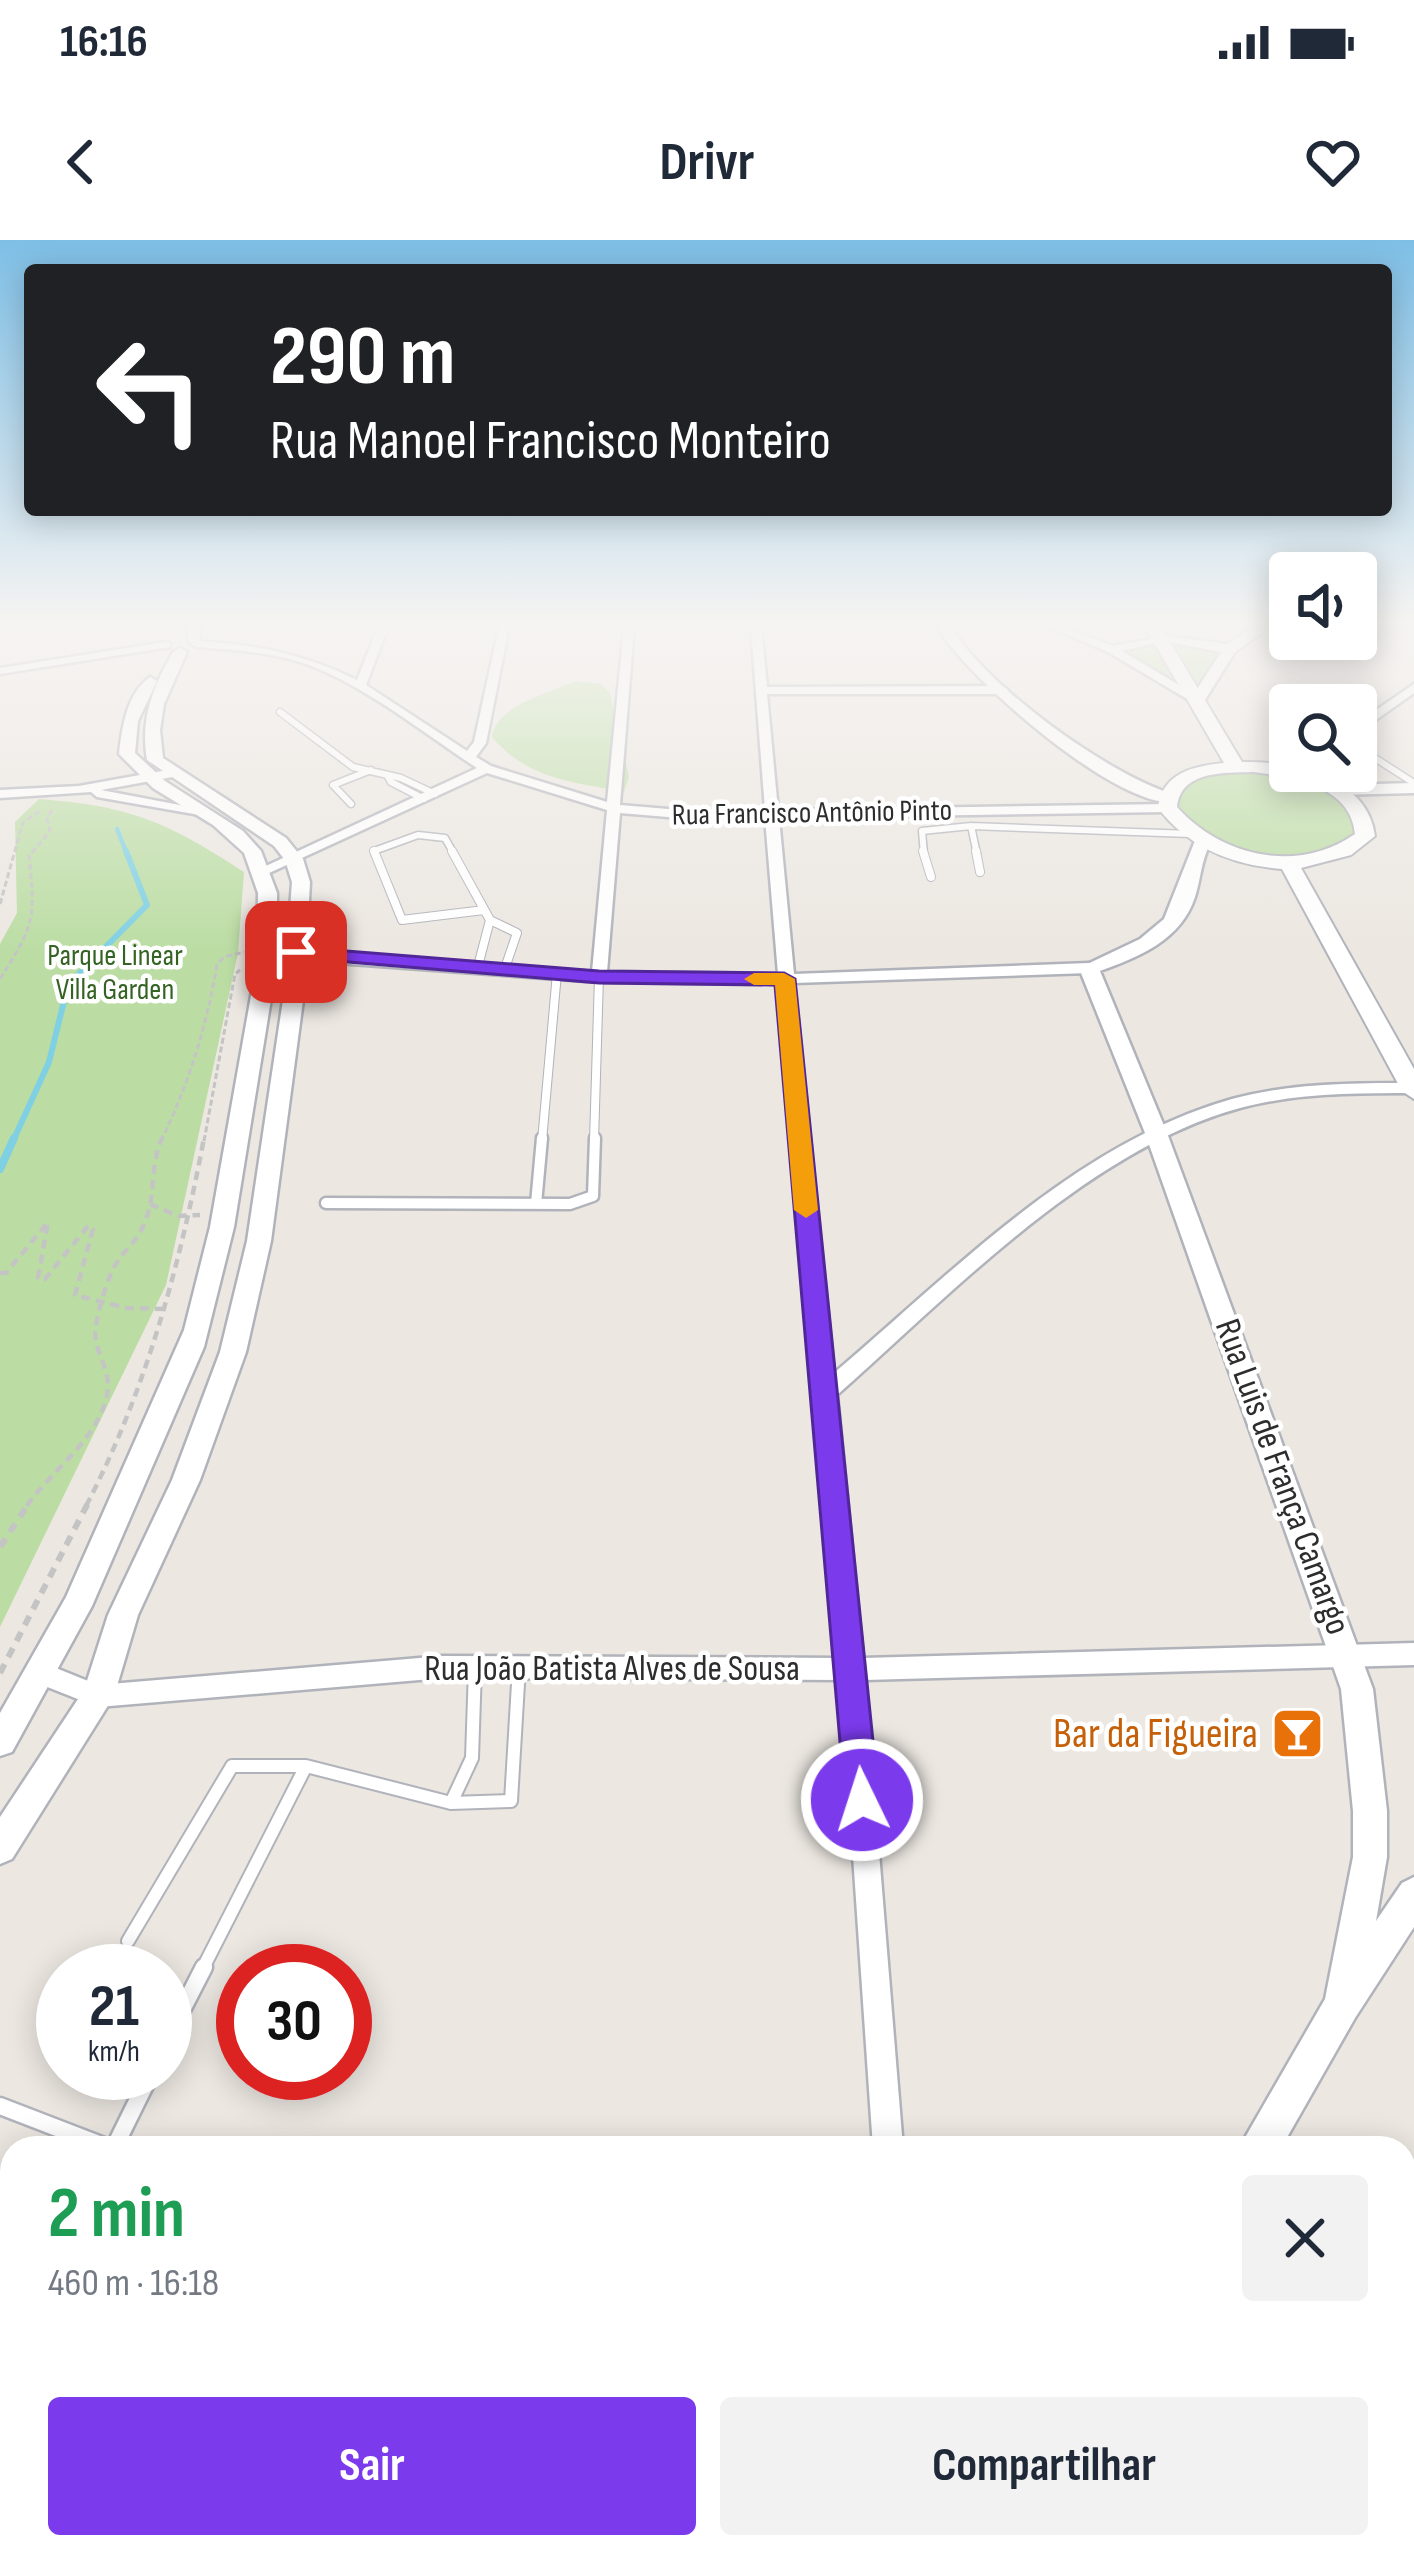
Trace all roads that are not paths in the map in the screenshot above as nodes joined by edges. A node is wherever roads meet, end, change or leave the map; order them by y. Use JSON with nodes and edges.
{"nodes":[{"id":1,"x":135,"y":735,"type":"edge"},
{"id":2,"x":144,"y":735,"type":"edge"},
{"id":3,"x":310,"y":735,"type":"edge"},
{"id":4,"x":432,"y":735,"type":"edge"},
{"id":5,"x":481,"y":735,"type":"edge"},
{"id":6,"x":619,"y":735,"type":"edge"},
{"id":7,"x":766,"y":735,"type":"edge"},
{"id":8,"x":1061,"y":735,"type":"edge"},
{"id":9,"x":1218,"y":735,"type":"edge"},
{"id":10,"x":127,"y":754,"type":"junction"},
{"id":11,"x":467,"y":759,"type":"junction"},
{"id":12,"x":1377,"y":760,"type":"edge"},
{"id":13,"x":1237,"y":767,"type":"junction"},
{"id":14,"x":486,"y":769,"type":"junction"},
{"id":15,"x":370,"y":770,"type":"junction"},
{"id":16,"x":1269,"y":770,"type":"edge"},
{"id":17,"x":160,"y":775,"type":"junction"},
{"id":18,"x":1414,"y":785,"type":"edge"},
{"id":19,"x":1377,"y":787,"type":"edge"},
{"id":20,"x":79,"y":790,"type":"junction"},
{"id":21,"x":1339,"y":792,"type":"edge"},
{"id":22,"x":0,"y":794,"type":"edge"},
{"id":23,"x":429,"y":796,"type":"junction"},
{"id":24,"x":1166,"y":803,"type":"junction"},
{"id":25,"x":351,"y":804,"type":"dead end"},
{"id":26,"x":613,"y":808,"type":"junction"},
{"id":27,"x":206,"y":814,"type":"junction"},
{"id":28,"x":775,"y":814,"type":"junction"},
{"id":29,"x":971,"y":826,"type":"junction"},
{"id":30,"x":1197,"y":838,"type":"junction"},
{"id":31,"x":293,"y":859,"type":"junction"},
{"id":32,"x":1288,"y":862,"type":"junction"},
{"id":33,"x":262,"y":871,"type":"junction"},
{"id":34,"x":980,"y":872,"type":"dead end"},
{"id":35,"x":931,"y":877,"type":"dead end"},
{"id":36,"x":484,"y":910,"type":"junction"},
{"id":37,"x":490,"y":920,"type":"junction"},
{"id":38,"x":296,"y":952,"type":"junction"},
{"id":39,"x":255,"y":959,"type":"junction"},
{"id":40,"x":478,"y":966,"type":"junction"},
{"id":41,"x":505,"y":968,"type":"junction"},
{"id":42,"x":1089,"y":968,"type":"junction"},
{"id":43,"x":557,"y":973,"type":"junction"},
{"id":44,"x":599,"y":977,"type":"junction"},
{"id":45,"x":784,"y":979,"type":"junction"},
{"id":46,"x":1413,"y":1089,"type":"edge"},
{"id":47,"x":1156,"y":1133,"type":"junction"},
{"id":48,"x":326,"y":1203,"type":"dead end"},
{"id":49,"x":536,"y":1204,"type":"junction"},
{"id":50,"x":824,"y":1394,"type":"junction"},
{"id":51,"x":1347,"y":1654,"type":"junction"},
{"id":52,"x":1414,"y":1654,"type":"edge"},
{"id":53,"x":475,"y":1667,"type":"junction"},
{"id":54,"x":519,"y":1667,"type":"junction"},
{"id":55,"x":852,"y":1669,"type":"junction"},
{"id":56,"x":41,"y":1673,"type":"junction"},
{"id":57,"x":98,"y":1696,"type":"junction"},
{"id":58,"x":0,"y":1742,"type":"edge"},
{"id":59,"x":306,"y":1766,"type":"junction"},
{"id":60,"x":451,"y":1804,"type":"junction"},
{"id":61,"x":0,"y":1847,"type":"edge"},
{"id":62,"x":1414,"y":1895,"type":"edge"},
{"id":63,"x":128,"y":1941,"type":"dead end"},
{"id":64,"x":192,"y":1990,"type":"edge"},
{"id":65,"x":1342,"y":2005,"type":"junction"},
{"id":66,"x":137,"y":2100,"type":"edge"},
{"id":67,"x":0,"y":2106,"type":"edge"},
{"id":68,"x":79,"y":2136,"type":"edge"},
{"id":69,"x":117,"y":2136,"type":"edge"},
{"id":70,"x":887,"y":2136,"type":"edge"},
{"id":71,"x":1266,"y":2136,"type":"edge"}],
"edges":[{"from":1,"to":10,"type":"street"},
{"from":2,"to":17,"type":"street"},
{"from":3,"to":15,"type":"lane"},
{"from":4,"to":11,"type":"street","name":"Rua Francisco Antônio Pinto"},
{"from":5,"to":11,"type":"street"},
{"from":6,"to":26,"type":"street"},
{"from":7,"to":28,"type":"street"},
{"from":8,"to":24,"type":"street"},
{"from":9,"to":13,"type":"main road"},
{"from":10,"to":17,"type":"street"},
{"from":10,"to":20,"type":"street"},
{"from":11,"to":14,"type":"street","name":"Rua Francisco Antônio Pinto"},
{"from":12,"to":18,"type":"lane"},
{"from":13,"to":16,"type":"main road"},
{"from":13,"to":24,"type":"main road"},
{"from":14,"to":23,"type":"street"},
{"from":14,"to":26,"type":"street","name":"Rua Francisco Antônio Pinto"},
{"from":15,"to":23,"type":"lane"},
{"from":15,"to":25,"type":"lane"},
{"from":17,"to":20,"type":"street"},
{"from":17,"to":27,"type":"street"},
{"from":17,"to":31,"type":"street"},
{"from":18,"to":19,"type":"street"},
{"from":20,"to":22,"type":"street"},
{"from":20,"to":27,"type":"street"},
{"from":21,"to":32,"type":"main road"},
{"from":23,"to":31,"type":"street"},
{"from":24,"to":28,"type":"street","name":"Rua Francisco Antônio Pinto"},
{"from":24,"to":30,"type":"main road"},
{"from":26,"to":28,"type":"street","name":"Rua Francisco Antônio Pinto"},
{"from":26,"to":44,"type":"street"},
{"from":27,"to":33,"type":"street"},
{"from":28,"to":45,"type":"street"},
{"from":29,"to":30,"type":"lane"},
{"from":29,"to":34,"type":"lane"},
{"from":29,"to":35,"type":"lane"},
{"from":30,"to":32,"type":"main road"},
{"from":30,"to":42,"type":"street"},
{"from":31,"to":33,"type":"street"},
{"from":31,"to":38,"type":"street"},
{"from":32,"to":46,"type":"main road"},
{"from":33,"to":39,"type":"street"},
{"from":36,"to":36,"type":"lane"},
{"from":36,"to":37,"type":"lane"},
{"from":37,"to":40,"type":"lane"},
{"from":37,"to":41,"type":"lane"},
{"from":38,"to":39,"type":"street"},
{"from":38,"to":40,"type":"street"},
{"from":38,"to":57,"type":"street"},
{"from":39,"to":56,"type":"street"},
{"from":40,"to":41,"type":"street"},
{"from":41,"to":43,"type":"street"},
{"from":42,"to":45,"type":"street"},
{"from":42,"to":47,"type":"street","name":"Rua Luis de França Camargo"},
{"from":43,"to":44,"type":"street"},
{"from":43,"to":49,"type":"lane"},
{"from":44,"to":45,"type":"street"},
{"from":44,"to":49,"type":"lane"},
{"from":45,"to":50,"type":"street"},
{"from":46,"to":47,"type":"street"},
{"from":47,"to":50,"type":"street"},
{"from":47,"to":51,"type":"street","name":"Rua Luis de França Camargo"},
{"from":48,"to":49,"type":"lane"},
{"from":50,"to":55,"type":"street"},
{"from":51,"to":52,"type":"street","name":"Rua João Batista Alves de Sousa"},
{"from":51,"to":55,"type":"street","name":"Rua João Batista Alves de Sousa"},
{"from":51,"to":65,"type":"street","name":"Rua Luis de França Camargo"},
{"from":53,"to":54,"type":"street","name":"Rua João Batista Alves de Sousa"},
{"from":53,"to":57,"type":"street","name":"Rua João Batista Alves de Sousa"},
{"from":53,"to":60,"type":"lane"},
{"from":54,"to":55,"type":"street","name":"Rua João Batista Alves de Sousa"},
{"from":54,"to":60,"type":"lane"},
{"from":55,"to":70,"type":"street"},
{"from":56,"to":57,"type":"street"},
{"from":56,"to":58,"type":"street"},
{"from":57,"to":61,"type":"street"},
{"from":59,"to":60,"type":"lane"},
{"from":59,"to":63,"type":"lane"},
{"from":59,"to":64,"type":"lane"},
{"from":62,"to":65,"type":"street"},
{"from":65,"to":71,"type":"street"},
{"from":66,"to":69,"type":"lane"},
{"from":67,"to":68,"type":"lane"}]}
